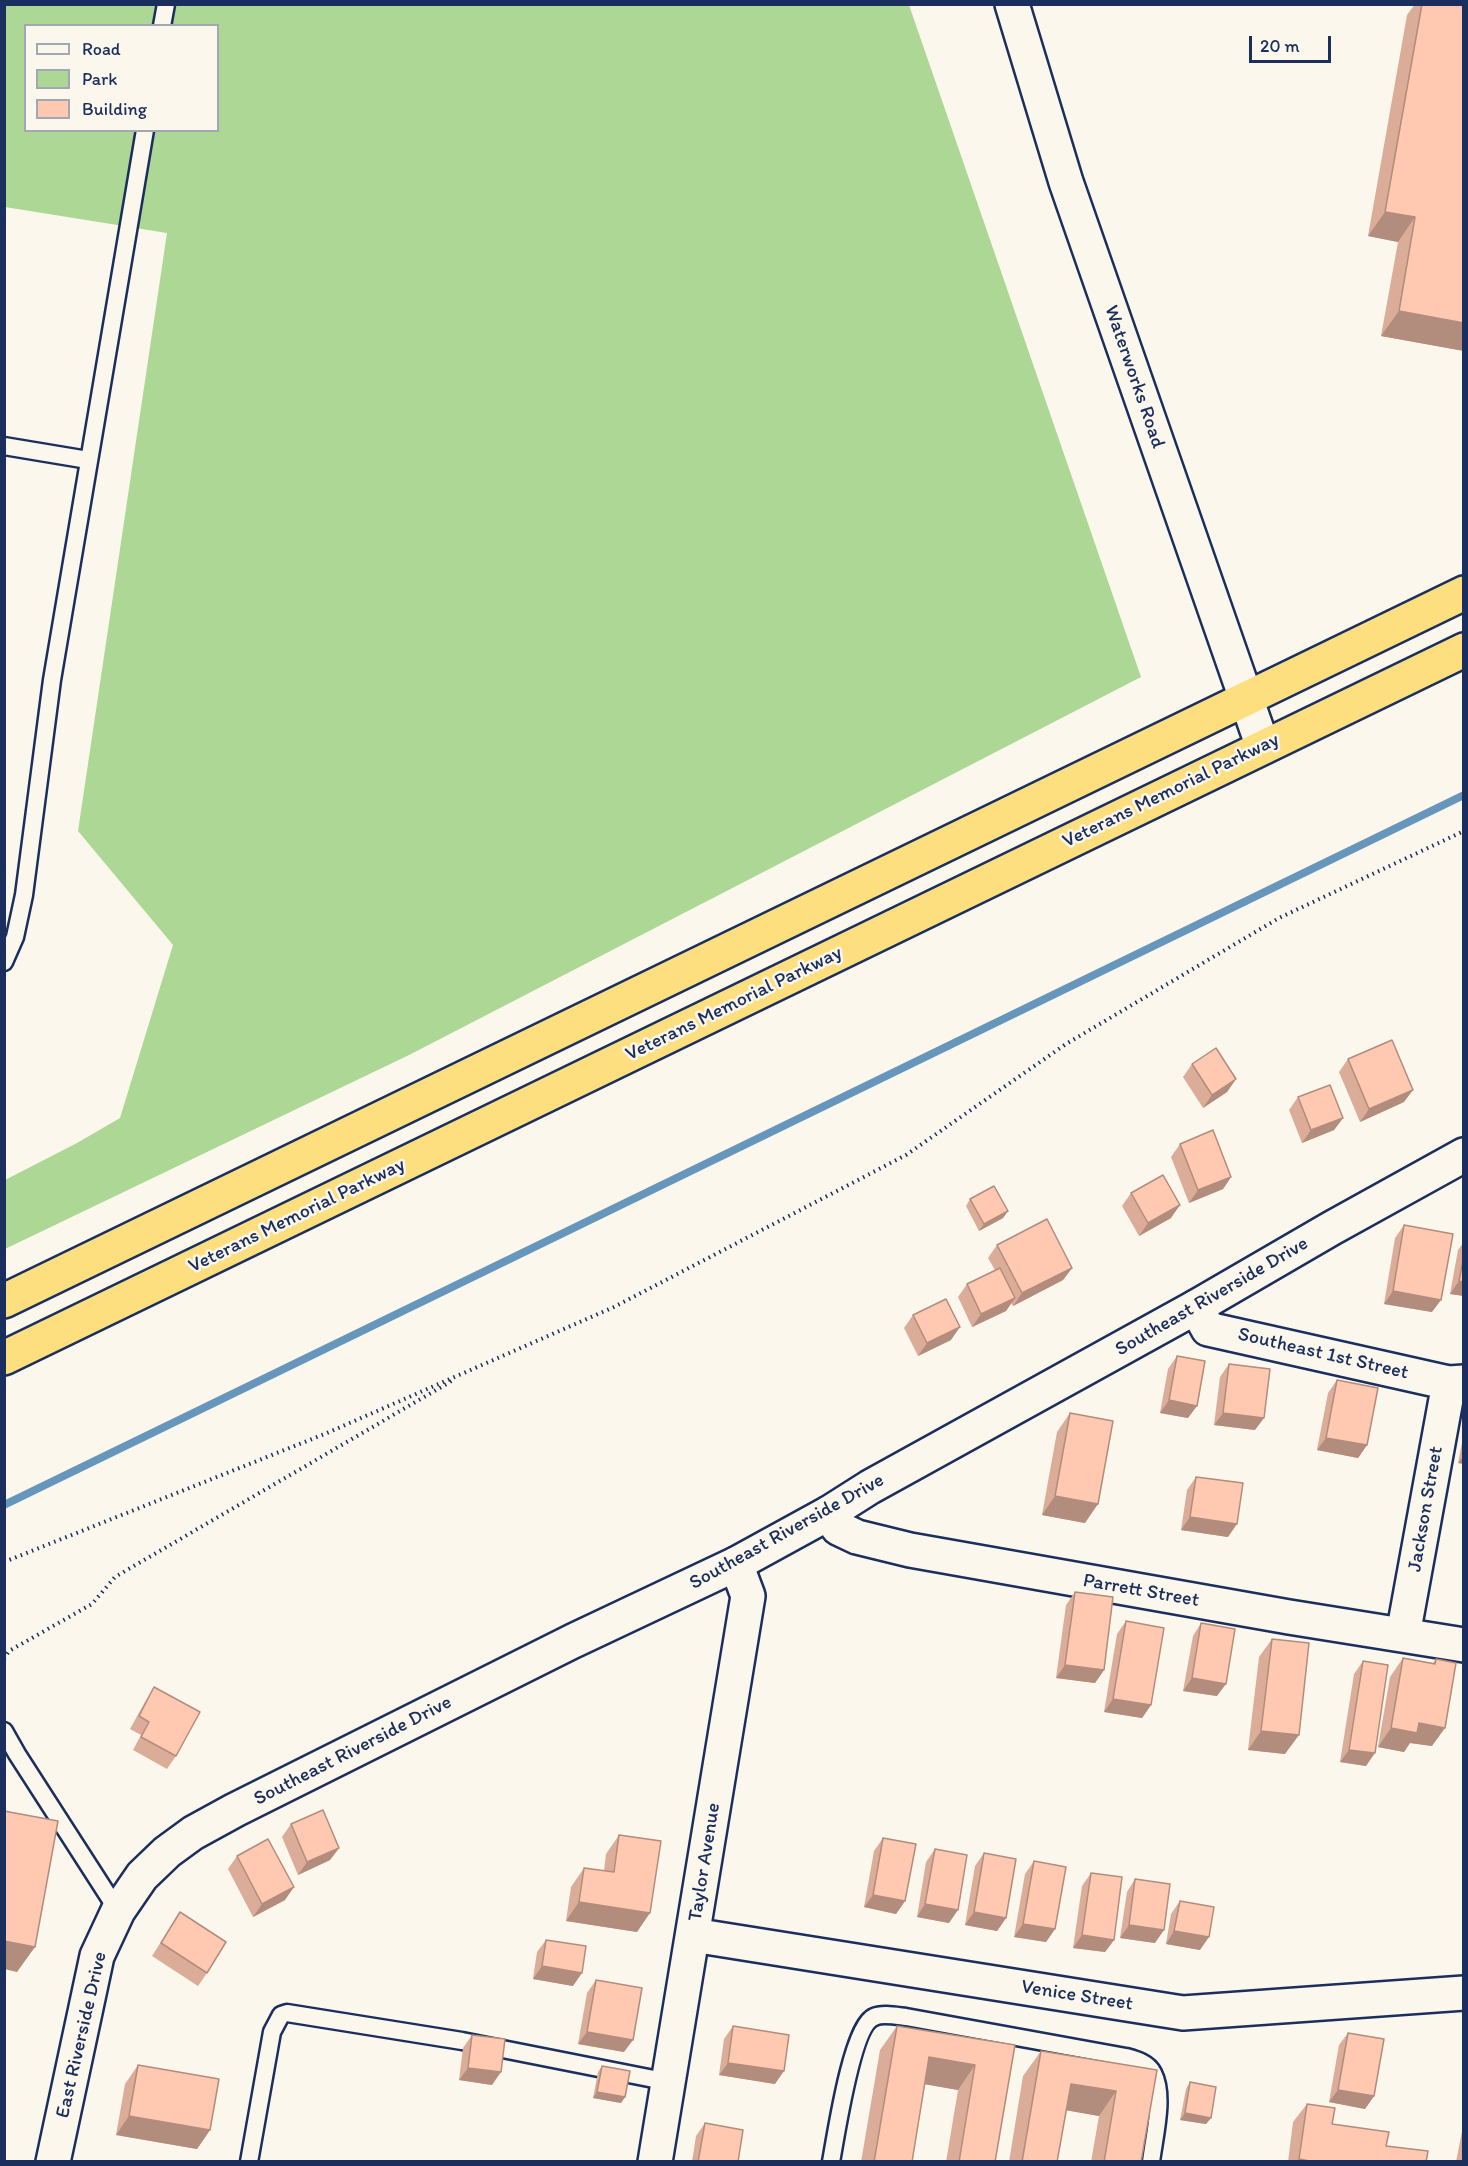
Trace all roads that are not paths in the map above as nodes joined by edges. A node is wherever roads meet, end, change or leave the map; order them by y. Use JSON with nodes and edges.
{"nodes":[{"id":1,"x":166,"y":4,"type":"edge"},
{"id":2,"x":1012,"y":4,"type":"edge"},
{"id":3,"x":162,"y":24,"type":"edge"},
{"id":4,"x":145,"y":132,"type":"edge"},
{"id":5,"x":4,"y":446,"type":"edge"},
{"id":6,"x":88,"y":460,"type":"junction"},
{"id":7,"x":1464,"y":593,"type":"edge"},
{"id":8,"x":1464,"y":650,"type":"edge"},
{"id":9,"x":1247,"y":698,"type":"junction"},
{"id":10,"x":1263,"y":747,"type":"junction"},
{"id":11,"x":4,"y":962,"type":"edge"},
{"id":12,"x":1464,"y":1155,"type":"edge"},
{"id":13,"x":4,"y":1301,"type":"edge"},
{"id":14,"x":1196,"y":1307,"type":"junction"},
{"id":15,"x":4,"y":1358,"type":"edge"},
{"id":16,"x":1456,"y":1382,"type":"edge"},
{"id":17,"x":829,"y":1513,"type":"junction"},
{"id":18,"x":736,"y":1564,"type":"junction"},
{"id":19,"x":1404,"y":1635,"type":"junction"},
{"id":20,"x":1464,"y":1645,"type":"edge"},
{"id":21,"x":4,"y":1731,"type":"edge"},
{"id":22,"x":118,"y":1911,"type":"junction"},
{"id":23,"x":693,"y":1935,"type":"junction"},
{"id":24,"x":1464,"y":1993,"type":"edge"},
{"id":25,"x":669,"y":2082,"type":"junction"},
{"id":26,"x":53,"y":2162,"type":"edge"},
{"id":27,"x":249,"y":2162,"type":"edge"},
{"id":28,"x":655,"y":2162,"type":"edge"},
{"id":29,"x":831,"y":2162,"type":"edge"},
{"id":30,"x":1151,"y":2162,"type":"edge"}],
"edges":[{"from":1,"to":3,"type":"lane"},
{"from":2,"to":9,"type":"street","name":"Waterworks Road"},
{"from":4,"to":6,"type":"lane"},
{"from":5,"to":6,"type":"lane"},
{"from":6,"to":11,"type":"lane"},
{"from":7,"to":9,"type":"highway"},
{"from":8,"to":10,"type":"highway","name":"Veterans Memorial Parkway"},
{"from":9,"to":10,"type":"street","name":"Waterworks Road"},
{"from":9,"to":13,"type":"highway"},
{"from":10,"to":15,"type":"highway","name":"Veterans Memorial Parkway"},
{"from":12,"to":14,"type":"street","name":"Southeast Riverside Drive"},
{"from":14,"to":16,"type":"street","name":"Southeast 1st Street"},
{"from":14,"to":17,"type":"street","name":"Southeast Riverside Drive"},
{"from":16,"to":19,"type":"street","name":"Jackson Street"},
{"from":17,"to":18,"type":"street","name":"Southeast Riverside Drive"},
{"from":17,"to":19,"type":"street","name":"Parrett Street"},
{"from":18,"to":22,"type":"street","name":"Southeast Riverside Drive"},
{"from":18,"to":23,"type":"street","name":"Taylor Avenue"},
{"from":19,"to":20,"type":"street","name":"Parrett Street"},
{"from":21,"to":22,"type":"lane"},
{"from":22,"to":26,"type":"street","name":"East Riverside Drive"},
{"from":23,"to":24,"type":"street","name":"Venice Street"},
{"from":23,"to":25,"type":"street","name":"Taylor Avenue"},
{"from":25,"to":27,"type":"lane"},
{"from":25,"to":28,"type":"street","name":"Taylor Avenue"},
{"from":29,"to":30,"type":"lane"}]}
